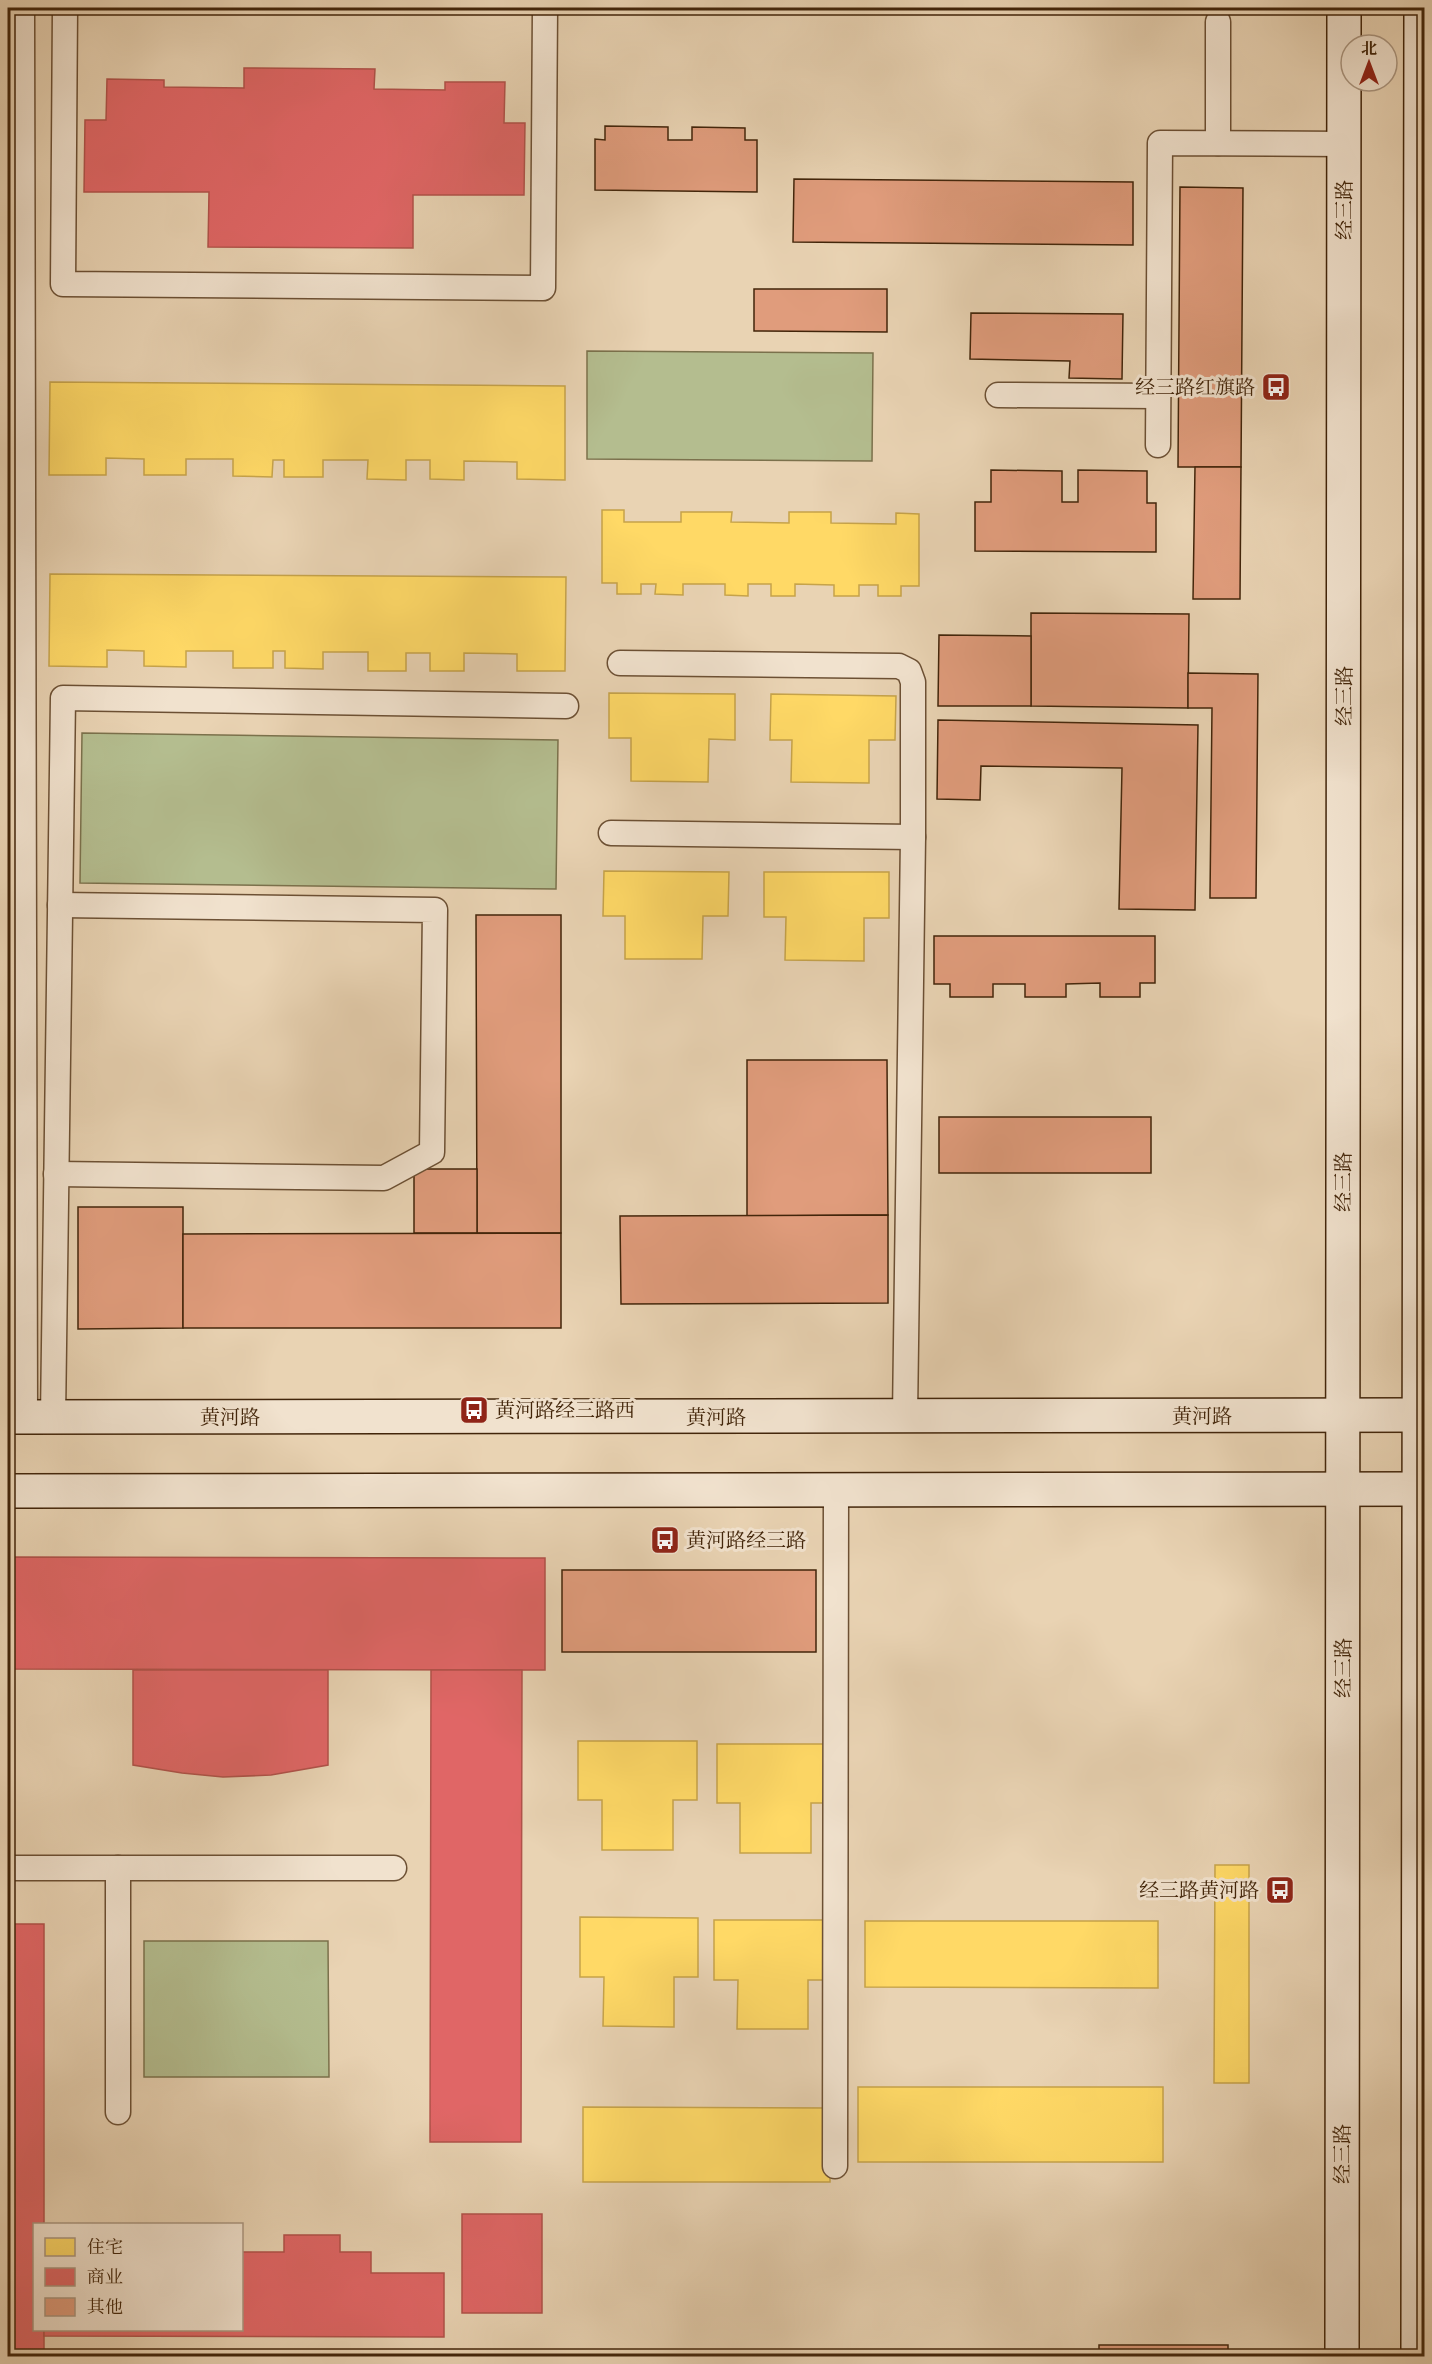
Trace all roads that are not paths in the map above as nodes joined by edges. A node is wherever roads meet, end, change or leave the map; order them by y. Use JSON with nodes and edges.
{"nodes":[{"id":1,"x":22,"y":8,"type":"edge"},
{"id":2,"x":65,"y":8,"type":"edge"},
{"id":3,"x":545,"y":8,"type":"edge"},
{"id":4,"x":1344,"y":8,"type":"edge"},
{"id":5,"x":1421,"y":8,"type":"edge"},
{"id":6,"x":1218,"y":22,"type":"dead end"},
{"id":7,"x":1218,"y":143,"type":"junction"},
{"id":8,"x":1345,"y":144,"type":"junction"},
{"id":9,"x":998,"y":395,"type":"dead end"},
{"id":10,"x":1158,"y":396,"type":"junction"},
{"id":11,"x":1158,"y":445,"type":"dead end"},
{"id":12,"x":620,"y":663,"type":"dead end"},
{"id":13,"x":566,"y":706,"type":"dead end"},
{"id":14,"x":611,"y":833,"type":"dead end"},
{"id":15,"x":913,"y":837,"type":"junction"},
{"id":16,"x":60,"y":905,"type":"junction"},
{"id":17,"x":56,"y":1174,"type":"junction"},
{"id":18,"x":1343,"y":1415,"type":"junction"},
{"id":19,"x":1422,"y":1415,"type":"edge"},
{"id":20,"x":905,"y":1416,"type":"junction"},
{"id":21,"x":28,"y":1418,"type":"edge"},
{"id":22,"x":1343,"y":1490,"type":"junction"},
{"id":23,"x":1422,"y":1490,"type":"edge"},
{"id":24,"x":8,"y":1491,"type":"edge"},
{"id":25,"x":836,"y":1491,"type":"junction"},
{"id":26,"x":8,"y":1868,"type":"edge"},
{"id":27,"x":118,"y":1868,"type":"junction"},
{"id":28,"x":394,"y":1868,"type":"dead end"},
{"id":29,"x":118,"y":2112,"type":"dead end"},
{"id":30,"x":835,"y":2166,"type":"dead end"},
{"id":31,"x":1342,"y":2356,"type":"edge"},
{"id":32,"x":1418,"y":2356,"type":"edge"}],
"edges":[{"from":1,"to":21,"type":"lane"},
{"from":2,"to":3,"type":"lane"},
{"from":4,"to":8,"type":"main road","name":"经三路"},
{"from":5,"to":19,"type":"main road"},
{"from":6,"to":7,"type":"lane"},
{"from":7,"to":8,"type":"lane"},
{"from":7,"to":10,"type":"lane"},
{"from":8,"to":18,"type":"main road","name":"经三路"},
{"from":9,"to":10,"type":"lane"},
{"from":10,"to":11,"type":"lane"},
{"from":12,"to":15,"type":"lane"},
{"from":13,"to":16,"type":"lane"},
{"from":14,"to":15,"type":"lane"},
{"from":15,"to":20,"type":"lane"},
{"from":16,"to":17,"type":"lane"},
{"from":16,"to":17,"type":"lane"},
{"from":17,"to":21,"type":"lane"},
{"from":18,"to":19,"type":"main road","name":"黄河路"},
{"from":18,"to":20,"type":"main road","name":"黄河路"},
{"from":18,"to":22,"type":"main road","name":"经三路"},
{"from":19,"to":23,"type":"main road"},
{"from":20,"to":21,"type":"main road","name":"黄河路"},
{"from":22,"to":23,"type":"main road"},
{"from":22,"to":25,"type":"main road"},
{"from":22,"to":31,"type":"main road","name":"经三路"},
{"from":23,"to":32,"type":"main road"},
{"from":24,"to":25,"type":"main road"},
{"from":25,"to":30,"type":"lane"},
{"from":26,"to":27,"type":"lane"},
{"from":27,"to":28,"type":"lane"},
{"from":27,"to":29,"type":"lane"}]}
